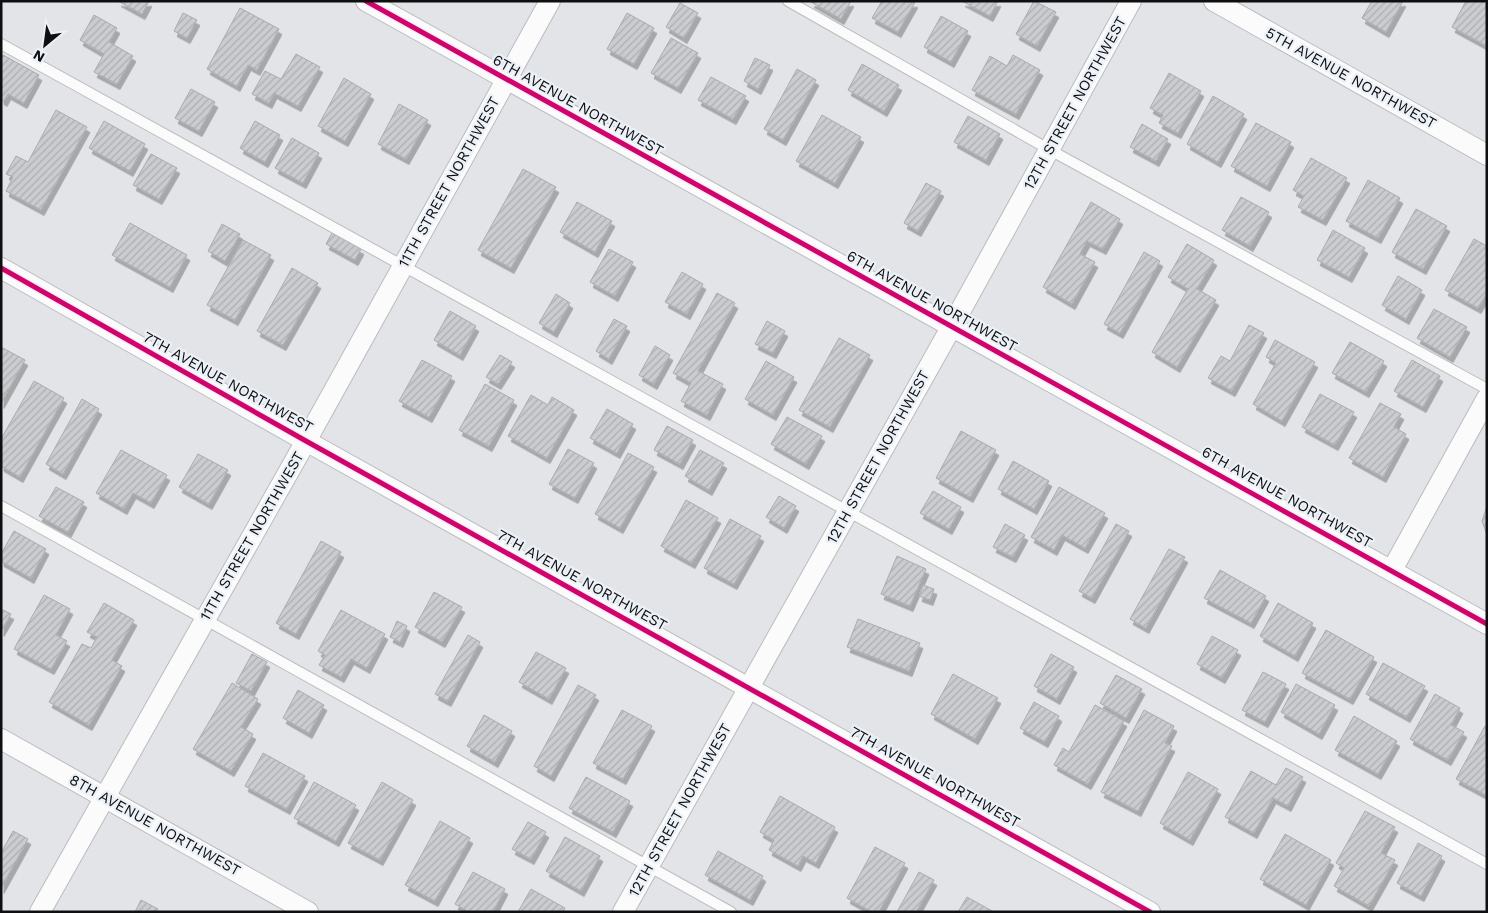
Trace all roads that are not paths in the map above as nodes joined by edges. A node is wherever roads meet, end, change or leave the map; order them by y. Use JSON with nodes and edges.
{"nodes":[{"id":1,"x":366,"y":1,"type":"edge"},
{"id":2,"x":550,"y":1,"type":"edge"},
{"id":3,"x":788,"y":1,"type":"edge"},
{"id":4,"x":1131,"y":1,"type":"edge"},
{"id":5,"x":1214,"y":1,"type":"edge"},
{"id":6,"x":1,"y":44,"type":"edge"},
{"id":7,"x":506,"y":80,"type":"junction"},
{"id":8,"x":1050,"y":150,"type":"junction"},
{"id":9,"x":1487,"y":155,"type":"edge"},
{"id":10,"x":403,"y":266,"type":"junction"},
{"id":11,"x":1,"y":268,"type":"edge"},
{"id":12,"x":952,"y":326,"type":"junction"},
{"id":13,"x":1487,"y":389,"type":"edge"},
{"id":14,"x":1487,"y":398,"type":"edge"},
{"id":15,"x":306,"y":441,"type":"junction"},
{"id":16,"x":1,"y":506,"type":"edge"},
{"id":17,"x":847,"y":512,"type":"junction"},
{"id":18,"x":1392,"y":570,"type":"junction"},
{"id":19,"x":205,"y":618,"type":"junction"},
{"id":20,"x":1487,"y":624,"type":"edge"},
{"id":21,"x":749,"y":687,"type":"junction"},
{"id":22,"x":1,"y":739,"type":"edge"},
{"id":23,"x":104,"y":796,"type":"junction"},
{"id":24,"x":1487,"y":864,"type":"edge"},
{"id":25,"x":648,"y":866,"type":"junction"},
{"id":26,"x":40,"y":912,"type":"edge"},
{"id":27,"x":308,"y":912,"type":"edge"},
{"id":28,"x":623,"y":912,"type":"edge"},
{"id":29,"x":731,"y":912,"type":"edge"},
{"id":30,"x":1150,"y":912,"type":"edge"}],
"edges":[{"from":1,"to":7,"type":"street","name":"6TH AVENUE NORTHWEST"},
{"from":2,"to":7,"type":"street","name":"11TH STREET NORTHWEST"},
{"from":3,"to":8,"type":"lane"},
{"from":4,"to":8,"type":"street","name":"12TH STREET NORTHWEST"},
{"from":5,"to":9,"type":"street","name":"5TH AVENUE NORTHWEST"},
{"from":6,"to":10,"type":"lane"},
{"from":7,"to":10,"type":"street","name":"11TH STREET NORTHWEST"},
{"from":7,"to":12,"type":"street","name":"6TH AVENUE NORTHWEST"},
{"from":8,"to":12,"type":"street","name":"12TH STREET NORTHWEST"},
{"from":8,"to":13,"type":"lane"},
{"from":10,"to":15,"type":"street","name":"11TH STREET NORTHWEST"},
{"from":10,"to":17,"type":"lane"},
{"from":11,"to":15,"type":"street","name":"7TH AVENUE NORTHWEST"},
{"from":12,"to":17,"type":"street","name":"12TH STREET NORTHWEST"},
{"from":12,"to":18,"type":"street","name":"6TH AVENUE NORTHWEST"},
{"from":14,"to":18,"type":"street"},
{"from":15,"to":19,"type":"street","name":"11TH STREET NORTHWEST"},
{"from":15,"to":21,"type":"street","name":"7TH AVENUE NORTHWEST"},
{"from":16,"to":19,"type":"lane"},
{"from":17,"to":21,"type":"street","name":"12TH STREET NORTHWEST"},
{"from":17,"to":24,"type":"lane"},
{"from":18,"to":20,"type":"street","name":"6TH AVENUE NORTHWEST"},
{"from":19,"to":23,"type":"street","name":"11TH STREET NORTHWEST"},
{"from":19,"to":25,"type":"lane"},
{"from":21,"to":25,"type":"street","name":"12TH STREET NORTHWEST"},
{"from":21,"to":30,"type":"street","name":"7TH AVENUE NORTHWEST"},
{"from":22,"to":23,"type":"street","name":"8TH AVENUE NORTHWEST"},
{"from":23,"to":26,"type":"street","name":"11TH STREET NORTHWEST"},
{"from":23,"to":27,"type":"street","name":"8TH AVENUE NORTHWEST"},
{"from":25,"to":28,"type":"street","name":"12TH STREET NORTHWEST"},
{"from":25,"to":29,"type":"lane"}]}
